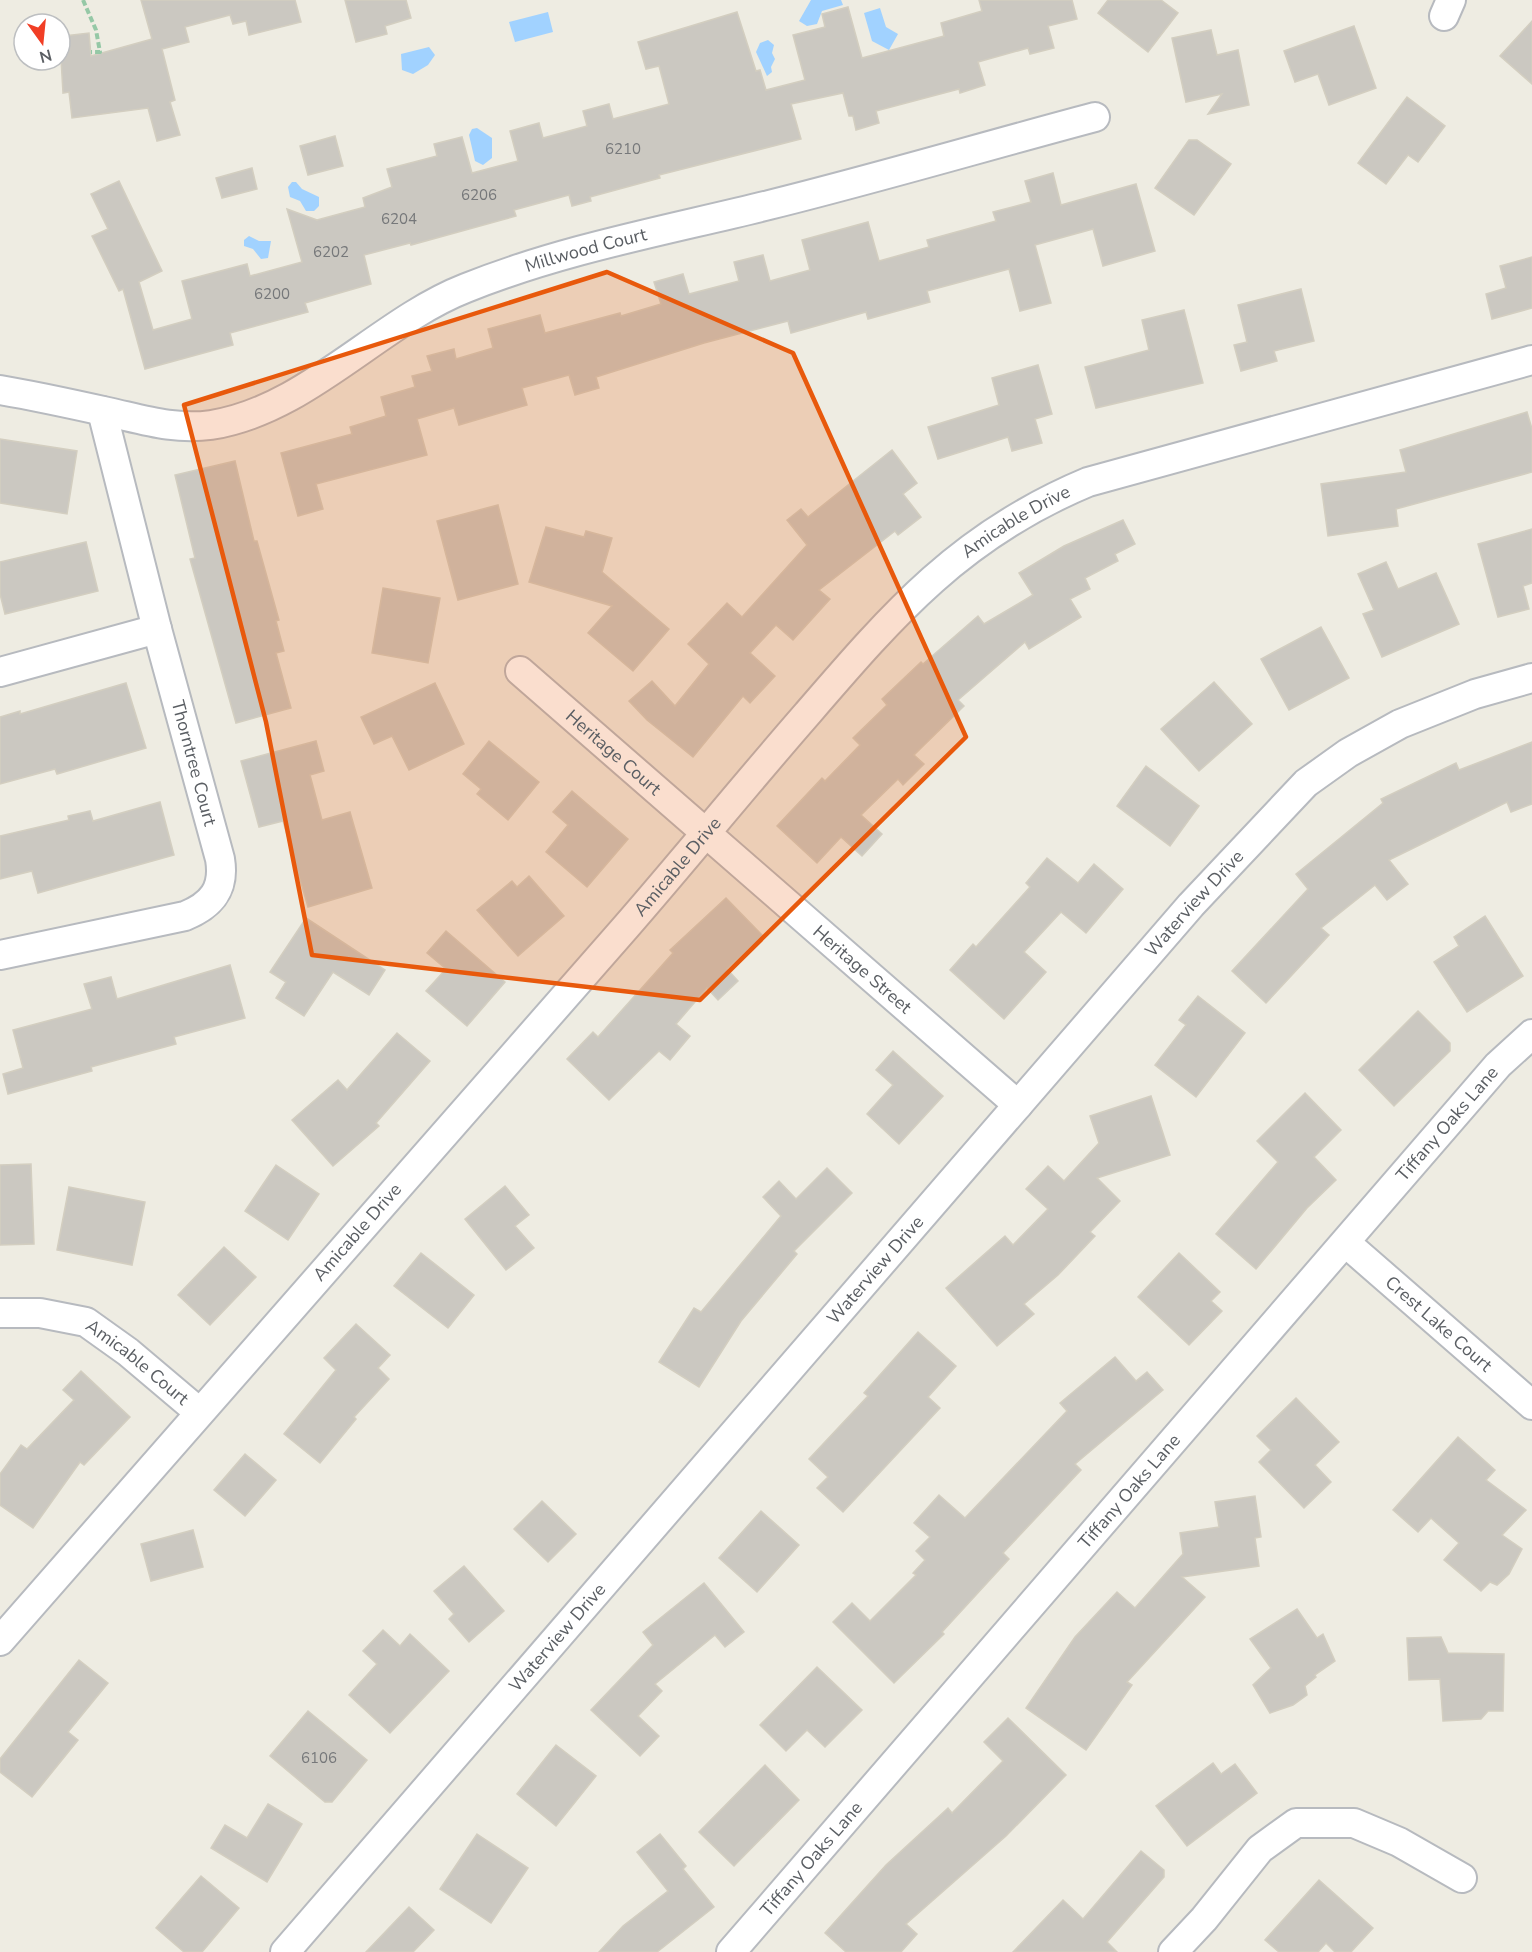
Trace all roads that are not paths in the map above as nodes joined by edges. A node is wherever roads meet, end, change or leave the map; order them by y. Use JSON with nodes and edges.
{"nodes":[{"id":1,"x":1095,"y":117,"type":"dead end"},
{"id":2,"x":1532,"y":360,"type":"edge"},
{"id":3,"x":0,"y":390,"type":"edge"},
{"id":4,"x":102,"y":411,"type":"junction"},
{"id":5,"x":157,"y":629,"type":"junction"},
{"id":6,"x":520,"y":671,"type":"dead end"},
{"id":7,"x":0,"y":672,"type":"edge"},
{"id":8,"x":1532,"y":678,"type":"edge"},
{"id":9,"x":707,"y":834,"type":"junction"},
{"id":10,"x":0,"y":955,"type":"edge"},
{"id":11,"x":1532,"y":1034,"type":"edge"},
{"id":12,"x":1018,"y":1105,"type":"junction"},
{"id":13,"x":1346,"y":1243,"type":"junction"},
{"id":14,"x":0,"y":1312,"type":"edge"},
{"id":15,"x":1532,"y":1405,"type":"edge"},
{"id":16,"x":199,"y":1412,"type":"junction"},
{"id":17,"x":0,"y":1641,"type":"edge"},
{"id":18,"x":1462,"y":1878,"type":"dead end"},
{"id":19,"x":285,"y":1952,"type":"edge"},
{"id":20,"x":731,"y":1952,"type":"edge"},
{"id":21,"x":1173,"y":1952,"type":"edge"}],
"edges":[{"from":1,"to":4,"type":"street","name":"Millwood Court"},
{"from":2,"to":9,"type":"street","name":"Amicable Drive"},
{"from":3,"to":4,"type":"street","name":"Millwood Court"},
{"from":4,"to":5,"type":"street","name":"Thorntree Court"},
{"from":5,"to":7,"type":"street"},
{"from":5,"to":10,"type":"street","name":"Thorntree Court"},
{"from":6,"to":9,"type":"street","name":"Heritage Court"},
{"from":8,"to":12,"type":"street","name":"Waterview Drive"},
{"from":9,"to":12,"type":"street","name":"Heritage Street"},
{"from":9,"to":16,"type":"street","name":"Amicable Drive"},
{"from":11,"to":13,"type":"street","name":"Tiffany Oaks Lane"},
{"from":12,"to":19,"type":"street","name":"Waterview Drive"},
{"from":13,"to":15,"type":"street","name":"Crest Lake Court"},
{"from":13,"to":20,"type":"street","name":"Tiffany Oaks Lane"},
{"from":14,"to":16,"type":"street","name":"Amicable Court"},
{"from":16,"to":17,"type":"street","name":"Amicable Drive"},
{"from":18,"to":21,"type":"street"}]}
